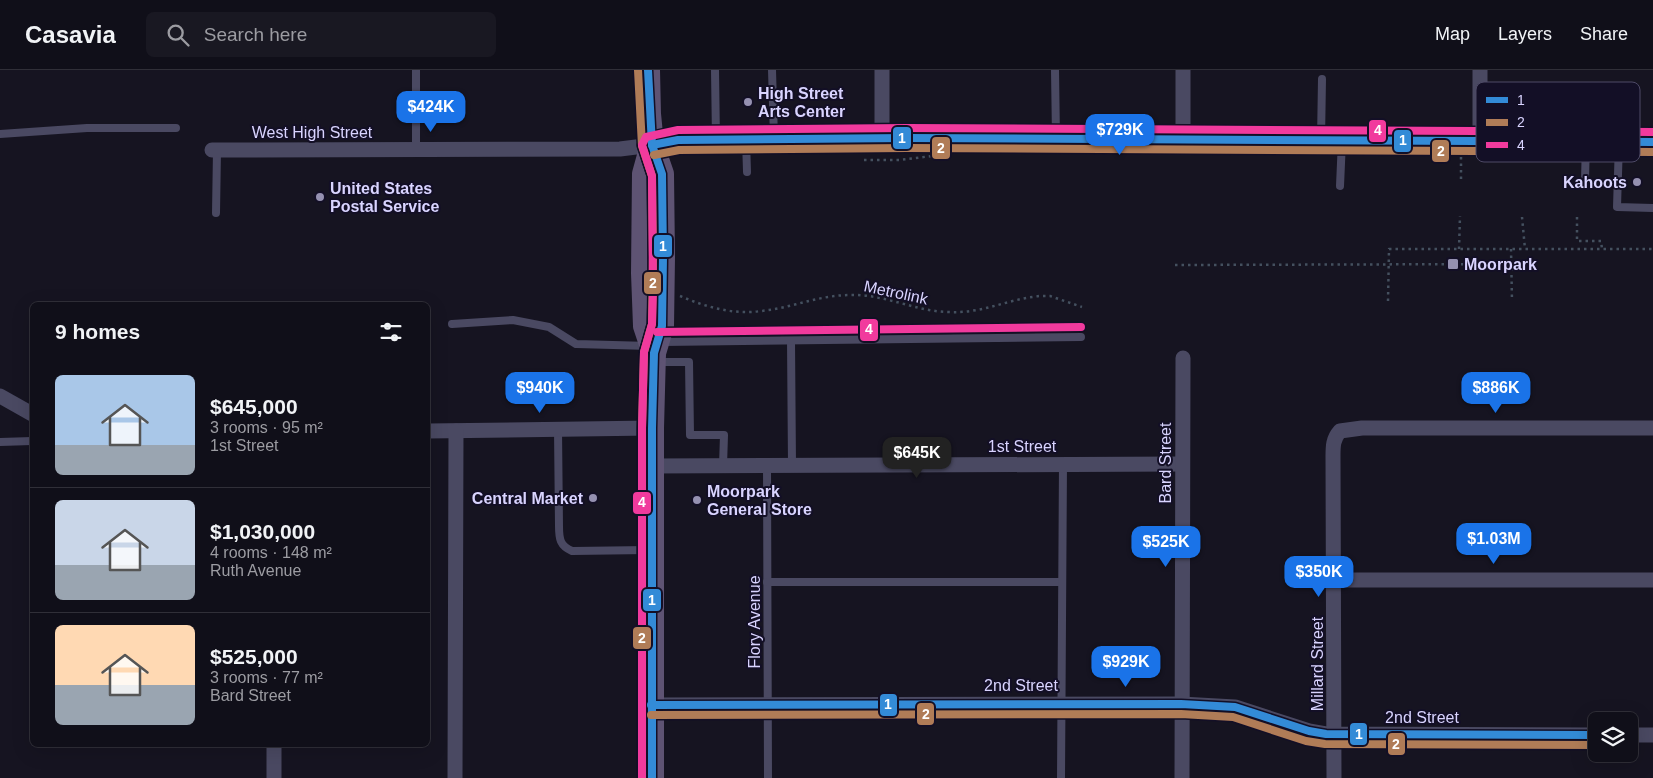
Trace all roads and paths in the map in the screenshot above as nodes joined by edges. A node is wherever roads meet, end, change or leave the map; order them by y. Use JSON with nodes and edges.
{"nodes":[{"id":1,"x":416,"y":70,"type":"edge"},
{"id":2,"x":648,"y":70,"type":"edge"},
{"id":3,"x":715,"y":70,"type":"edge"},
{"id":4,"x":772,"y":70,"type":"edge"},
{"id":5,"x":882,"y":70,"type":"edge"},
{"id":6,"x":1055,"y":70,"type":"edge"},
{"id":7,"x":1183,"y":70,"type":"edge"},
{"id":8,"x":1322,"y":79,"type":"dead end"},
{"id":9,"x":176,"y":128,"type":"dead end"},
{"id":10,"x":0,"y":134,"type":"edge"},
{"id":11,"x":1056,"y":138,"type":"junction"},
{"id":12,"x":882,"y":139,"type":"junction"},
{"id":13,"x":1183,"y":139,"type":"junction"},
{"id":14,"x":716,"y":140,"type":"junction"},
{"id":15,"x":746,"y":140,"type":"junction"},
{"id":16,"x":774,"y":140,"type":"junction"},
{"id":17,"x":1321,"y":140,"type":"junction"},
{"id":18,"x":1342,"y":140,"type":"junction"},
{"id":19,"x":1476,"y":141,"type":"edge"},
{"id":20,"x":1640,"y":142,"type":"edge"},
{"id":21,"x":1653,"y":142,"type":"edge"},
{"id":22,"x":652,"y":145,"type":"junction"},
{"id":23,"x":416,"y":148,"type":"junction"},
{"id":24,"x":214,"y":150,"type":"joint"},
{"id":25,"x":940,"y":156,"type":"dead end"},
{"id":26,"x":1461,"y":156,"type":"dead end"},
{"id":27,"x":864,"y":160,"type":"dead end"},
{"id":28,"x":1585,"y":162,"type":"edge"},
{"id":29,"x":1618,"y":162,"type":"edge"},
{"id":30,"x":746,"y":172,"type":"dead end"},
{"id":31,"x":1461,"y":180,"type":"dead end"},
{"id":32,"x":1585,"y":180,"type":"dead end"},
{"id":33,"x":1340,"y":186,"type":"dead end"},
{"id":34,"x":1653,"y":208,"type":"edge"},
{"id":35,"x":216,"y":213,"type":"dead end"},
{"id":36,"x":1460,"y":216,"type":"dead end"},
{"id":37,"x":1522,"y":217,"type":"dead end"},
{"id":38,"x":1577,"y":217,"type":"dead end"},
{"id":39,"x":1459,"y":248,"type":"junction"},
{"id":40,"x":1512,"y":248,"type":"junction"},
{"id":41,"x":1525,"y":249,"type":"junction"},
{"id":42,"x":1602,"y":249,"type":"junction"},
{"id":43,"x":1653,"y":249,"type":"edge"},
{"id":44,"x":1388,"y":264,"type":"junction"},
{"id":45,"x":1512,"y":264,"type":"junction"},
{"id":46,"x":1521,"y":264,"type":"dead end"},
{"id":47,"x":1175,"y":265,"type":"dead end"},
{"id":48,"x":676,"y":296,"type":"dead end"},
{"id":49,"x":1512,"y":301,"type":"dead end"},
{"id":50,"x":1388,"y":302,"type":"dead end"},
{"id":51,"x":1082,"y":306,"type":"dead end"},
{"id":52,"x":452,"y":324,"type":"dead end"},
{"id":53,"x":1081,"y":337,"type":"dead end"},
{"id":54,"x":791,"y":341,"type":"junction"},
{"id":55,"x":654,"y":351,"type":"junction"},
{"id":56,"x":1183,"y":358,"type":"dead end"},
{"id":57,"x":0,"y":396,"type":"edge"},
{"id":58,"x":30,"y":413,"type":"edge"},
{"id":59,"x":652,"y":428,"type":"junction"},
{"id":60,"x":1653,"y":428,"type":"edge"},
{"id":61,"x":558,"y":429,"type":"junction"},
{"id":62,"x":430,"y":431,"type":"edge"},
{"id":63,"x":456,"y":431,"type":"junction"},
{"id":64,"x":0,"y":442,"type":"edge"},
{"id":65,"x":30,"y":442,"type":"edge"},
{"id":66,"x":1063,"y":463,"type":"junction"},
{"id":67,"x":1182,"y":464,"type":"junction"},
{"id":68,"x":792,"y":465,"type":"junction"},
{"id":69,"x":652,"y":466,"type":"junction"},
{"id":70,"x":723,"y":466,"type":"junction"},
{"id":71,"x":767,"y":466,"type":"junction"},
{"id":72,"x":651,"y":550,"type":"junction"},
{"id":73,"x":1334,"y":580,"type":"junction"},
{"id":74,"x":1653,"y":580,"type":"edge"},
{"id":75,"x":767,"y":582,"type":"junction"},
{"id":76,"x":1062,"y":582,"type":"junction"},
{"id":77,"x":1062,"y":702,"type":"junction"},
{"id":78,"x":1181,"y":704,"type":"junction"},
{"id":79,"x":651,"y":705,"type":"junction"},
{"id":80,"x":768,"y":705,"type":"junction"},
{"id":81,"x":1335,"y":734,"type":"junction"},
{"id":82,"x":1588,"y":735,"type":"edge"},
{"id":83,"x":1638,"y":735,"type":"edge"},
{"id":84,"x":1653,"y":735,"type":"edge"},
{"id":85,"x":274,"y":747,"type":"edge"},
{"id":86,"x":274,"y":778,"type":"edge"},
{"id":87,"x":456,"y":778,"type":"edge"},
{"id":88,"x":652,"y":778,"type":"edge"},
{"id":89,"x":768,"y":778,"type":"edge"},
{"id":90,"x":1061,"y":778,"type":"edge"},
{"id":91,"x":1182,"y":778,"type":"edge"},
{"id":92,"x":1334,"y":778,"type":"edge"}],
"edges":[{"from":1,"to":23,"type":"lane"},
{"from":2,"to":22,"type":"main road"},
{"from":3,"to":14,"type":"lane"},
{"from":4,"to":16,"type":"lane"},
{"from":5,"to":12,"type":"street"},
{"from":6,"to":11,"type":"lane"},
{"from":7,"to":13,"type":"street"},
{"from":8,"to":17,"type":"lane"},
{"from":9,"to":10,"type":"lane"},
{"from":11,"to":12,"type":"street"},
{"from":11,"to":13,"type":"street"},
{"from":12,"to":16,"type":"street"},
{"from":13,"to":17,"type":"street"},
{"from":14,"to":15,"type":"street"},
{"from":14,"to":22,"type":"street"},
{"from":15,"to":16,"type":"street"},
{"from":15,"to":30,"type":"lane"},
{"from":17,"to":18,"type":"street"},
{"from":18,"to":19,"type":"street"},
{"from":18,"to":33,"type":"lane"},
{"from":20,"to":21,"type":"street"},
{"from":22,"to":23,"type":"street","name":"West High Street"},
{"from":22,"to":55,"type":"main road"},
{"from":23,"to":24,"type":"street","name":"West High Street"},
{"from":24,"to":35,"type":"lane"},
{"from":25,"to":27,"type":"path"},
{"from":26,"to":31,"type":"path"},
{"from":28,"to":32,"type":"lane"},
{"from":29,"to":34,"type":"lane"},
{"from":36,"to":39,"type":"path"},
{"from":37,"to":41,"type":"path"},
{"from":38,"to":42,"type":"path"},
{"from":39,"to":40,"type":"path"},
{"from":39,"to":44,"type":"path"},
{"from":40,"to":41,"type":"path"},
{"from":40,"to":45,"type":"path"},
{"from":41,"to":42,"type":"path"},
{"from":42,"to":43,"type":"path"},
{"from":44,"to":45,"type":"path"},
{"from":44,"to":47,"type":"path"},
{"from":44,"to":50,"type":"path"},
{"from":45,"to":46,"type":"path"},
{"from":45,"to":49,"type":"path"},
{"from":48,"to":51,"type":"path","name":"Metrolink"},
{"from":52,"to":55,"type":"lane"},
{"from":53,"to":54,"type":"lane"},
{"from":54,"to":55,"type":"lane"},
{"from":54,"to":68,"type":"lane"},
{"from":55,"to":59,"type":"main road"},
{"from":55,"to":70,"type":"lane"},
{"from":56,"to":67,"type":"street","name":"Bard Street"},
{"from":57,"to":58,"type":"street"},
{"from":59,"to":61,"type":"street"},
{"from":59,"to":69,"type":"main road"},
{"from":60,"to":73,"type":"street","name":"Millard Street"},
{"from":61,"to":63,"type":"street"},
{"from":61,"to":72,"type":"lane"},
{"from":62,"to":63,"type":"street"},
{"from":63,"to":87,"type":"street"},
{"from":64,"to":65,"type":"lane"},
{"from":66,"to":67,"type":"street","name":"1st Street"},
{"from":66,"to":68,"type":"street","name":"1st Street"},
{"from":66,"to":76,"type":"lane"},
{"from":67,"to":78,"type":"street","name":"Bard Street"},
{"from":68,"to":71,"type":"street","name":"1st Street"},
{"from":69,"to":70,"type":"street","name":"1st Street"},
{"from":69,"to":72,"type":"main road"},
{"from":70,"to":71,"type":"street","name":"1st Street"},
{"from":71,"to":75,"type":"lane","name":"Flory Avenue"},
{"from":72,"to":79,"type":"main road"},
{"from":73,"to":74,"type":"street"},
{"from":73,"to":81,"type":"street","name":"Millard Street"},
{"from":75,"to":76,"type":"lane"},
{"from":75,"to":80,"type":"lane","name":"Flory Avenue"},
{"from":76,"to":77,"type":"lane"},
{"from":77,"to":78,"type":"street","name":"2nd Street"},
{"from":77,"to":80,"type":"street","name":"2nd Street"},
{"from":77,"to":90,"type":"lane"},
{"from":78,"to":81,"type":"street","name":"2nd Street"},
{"from":78,"to":91,"type":"street","name":"Bard Street"},
{"from":79,"to":80,"type":"street","name":"2nd Street"},
{"from":79,"to":88,"type":"main road"},
{"from":80,"to":89,"type":"lane","name":"Flory Avenue"},
{"from":81,"to":82,"type":"street","name":"2nd Street"},
{"from":81,"to":92,"type":"street","name":"Millard Street"},
{"from":83,"to":84,"type":"street"},
{"from":85,"to":86,"type":"street"}]}
